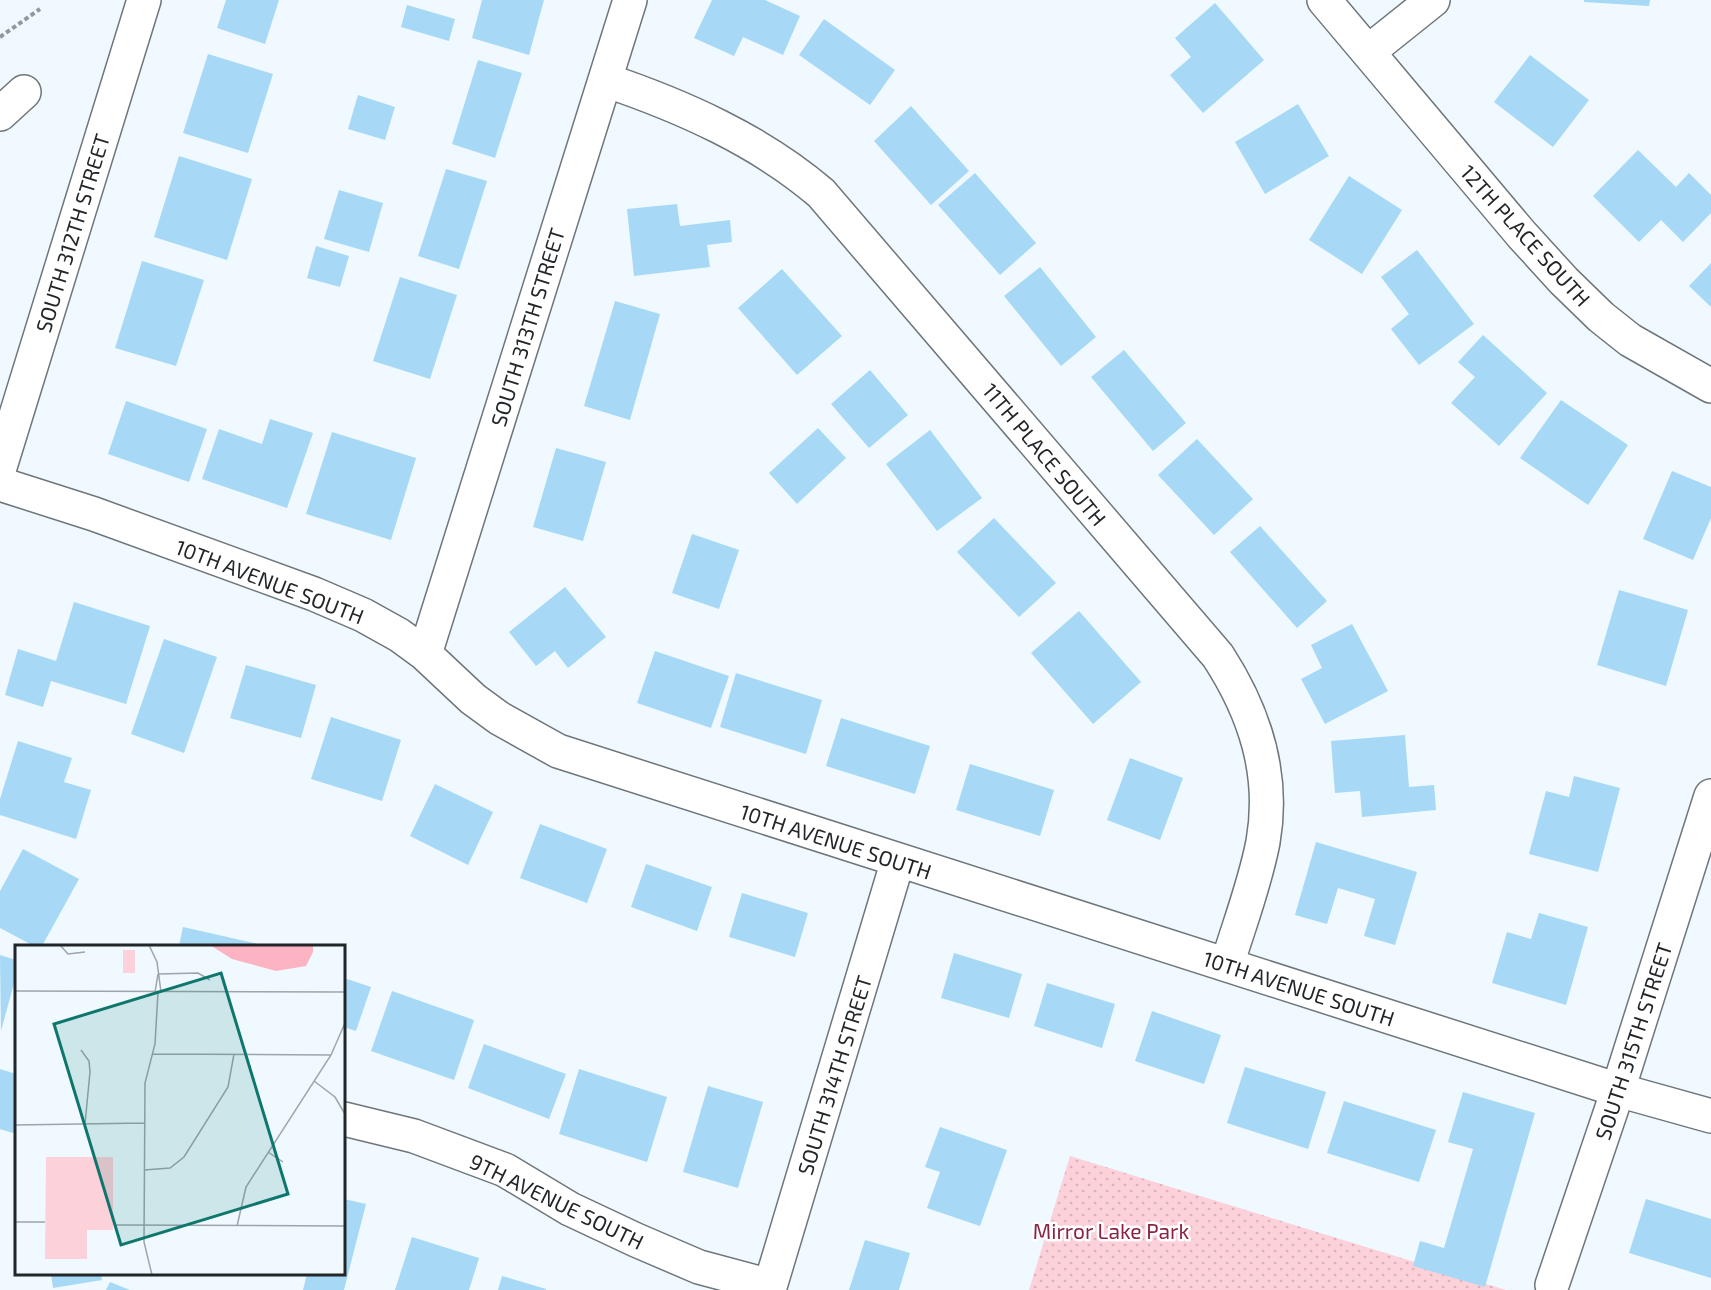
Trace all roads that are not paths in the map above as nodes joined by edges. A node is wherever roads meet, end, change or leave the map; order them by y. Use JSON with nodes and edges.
{"nodes":[{"id":1,"x":144,"y":0,"type":"edge"},
{"id":2,"x":630,"y":0,"type":"edge"},
{"id":3,"x":1324,"y":0,"type":"edge"},
{"id":4,"x":1433,"y":0,"type":"edge"},
{"id":5,"x":1368,"y":52,"type":"junction"},
{"id":6,"x":604,"y":80,"type":"junction"},
{"id":7,"x":24,"y":92,"type":"dead end"},
{"id":8,"x":0,"y":114,"type":"edge"},
{"id":9,"x":1711,"y":386,"type":"edge"},
{"id":10,"x":0,"y":465,"type":"edge"},
{"id":11,"x":0,"y":484,"type":"edge"},
{"id":12,"x":425,"y":654,"type":"junction"},
{"id":13,"x":1711,"y":796,"type":"edge"},
{"id":14,"x":898,"y":860,"type":"junction"},
{"id":15,"x":1227,"y":965,"type":"junction"},
{"id":16,"x":1618,"y":1090,"type":"junction"},
{"id":17,"x":1711,"y":1116,"type":"edge"},
{"id":18,"x":345,"y":1119,"type":"edge"},
{"id":19,"x":1552,"y":1285,"type":"dead end"},
{"id":20,"x":770,"y":1288,"type":"edge"}],
"edges":[{"from":1,"to":10,"type":"street","name":"SOUTH 312TH STREET"},
{"from":2,"to":6,"type":"street","name":"SOUTH 313TH STREET"},
{"from":3,"to":5,"type":"street","name":"12TH PLACE SOUTH"},
{"from":4,"to":5,"type":"street"},
{"from":5,"to":9,"type":"street","name":"12TH PLACE SOUTH"},
{"from":6,"to":12,"type":"street","name":"SOUTH 313TH STREET"},
{"from":6,"to":15,"type":"street","name":"11TH PLACE SOUTH"},
{"from":7,"to":8,"type":"street"},
{"from":11,"to":12,"type":"street","name":"10TH AVENUE SOUTH"},
{"from":12,"to":14,"type":"street","name":"10TH AVENUE SOUTH"},
{"from":13,"to":16,"type":"street","name":"SOUTH 315TH STREET"},
{"from":14,"to":15,"type":"street","name":"10TH AVENUE SOUTH"},
{"from":14,"to":20,"type":"street","name":"SOUTH 314TH STREET"},
{"from":15,"to":16,"type":"street","name":"10TH AVENUE SOUTH"},
{"from":16,"to":17,"type":"street","name":"10TH AVENUE SOUTH"},
{"from":16,"to":19,"type":"street","name":"SOUTH 315TH STREET"},
{"from":18,"to":20,"type":"street","name":"9TH AVENUE SOUTH"}]}
